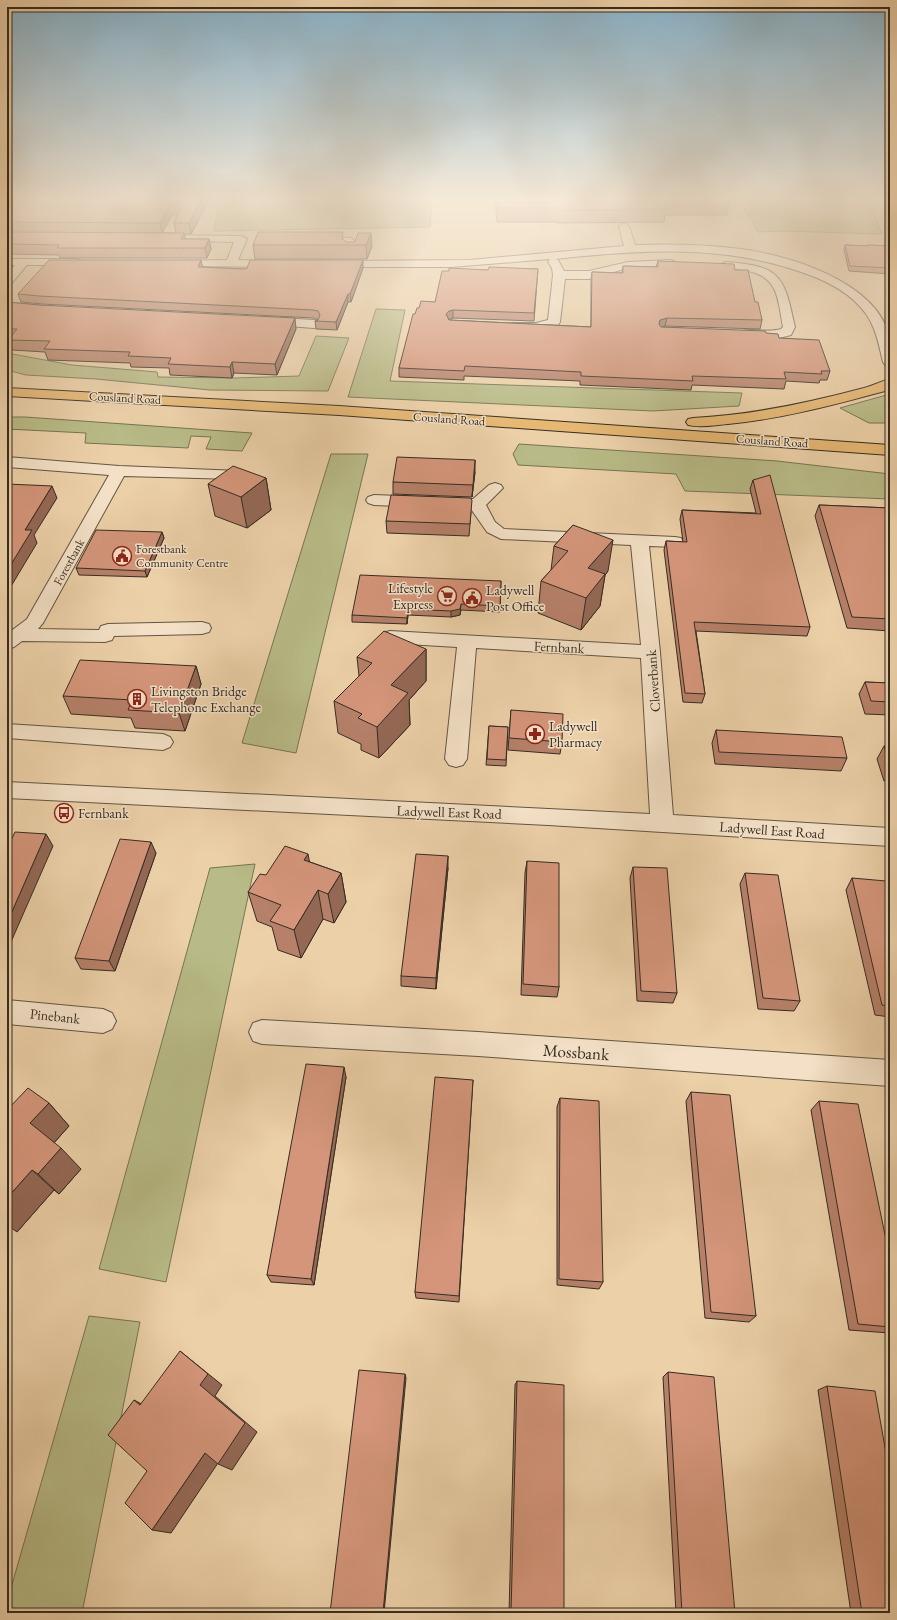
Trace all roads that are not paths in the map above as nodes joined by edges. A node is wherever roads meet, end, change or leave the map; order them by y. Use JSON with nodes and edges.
{"nodes":[{"id":1,"x":594,"y":274,"type":"edge"},
{"id":2,"x":765,"y":274,"type":"edge"},
{"id":3,"x":817,"y":274,"type":"edge"},
{"id":4,"x":559,"y":275,"type":"joint"},
{"id":5,"x":255,"y":321,"type":"edge"},
{"id":6,"x":314,"y":324,"type":"edge"},
{"id":7,"x":506,"y":326,"type":"edge"},
{"id":8,"x":736,"y":334,"type":"edge"},
{"id":9,"x":885,"y":336,"type":"edge"},
{"id":10,"x":890,"y":362,"type":"edge"},
{"id":11,"x":890,"y":371,"type":"edge"},
{"id":12,"x":890,"y":377,"type":"edge"},
{"id":13,"x":7,"y":383,"type":"edge"},
{"id":14,"x":890,"y":383,"type":"edge"},
{"id":15,"x":7,"y":392,"type":"edge"},
{"id":16,"x":115,"y":397,"type":"junction"},
{"id":17,"x":7,"y":400,"type":"edge"},
{"id":18,"x":536,"y":425,"type":"junction"},
{"id":19,"x":802,"y":443,"type":"junction"},
{"id":20,"x":890,"y":450,"type":"edge"},
{"id":21,"x":890,"y":461,"type":"edge"},
{"id":22,"x":7,"y":462,"type":"edge"},
{"id":23,"x":119,"y":471,"type":"junction"},
{"id":24,"x":234,"y":474,"type":"edge"},
{"id":25,"x":495,"y":488,"type":"dead end"},
{"id":26,"x":374,"y":500,"type":"dead end"},
{"id":27,"x":477,"y":504,"type":"junction"},
{"id":28,"x":637,"y":540,"type":"junction"},
{"id":29,"x":675,"y":542,"type":"edge"},
{"id":30,"x":202,"y":628,"type":"dead end"},
{"id":31,"x":390,"y":638,"type":"edge"},
{"id":32,"x":12,"y":639,"type":"edge"},
{"id":33,"x":467,"y":642,"type":"junction"},
{"id":34,"x":651,"y":652,"type":"junction"},
{"id":35,"x":7,"y":731,"type":"edge"},
{"id":36,"x":163,"y":742,"type":"dead end"},
{"id":37,"x":456,"y":759,"type":"dead end"},
{"id":38,"x":7,"y":790,"type":"edge"},
{"id":39,"x":662,"y":823,"type":"junction"},
{"id":40,"x":890,"y":837,"type":"edge"},
{"id":41,"x":7,"y":1012,"type":"edge"},
{"id":42,"x":103,"y":1021,"type":"dead end"},
{"id":43,"x":262,"y":1032,"type":"dead end"},
{"id":44,"x":890,"y":1073,"type":"edge"}],
"edges":[{"from":1,"to":4,"type":"street"},
{"from":2,"to":8,"type":"street"},
{"from":3,"to":9,"type":"street"},
{"from":4,"to":7,"type":"street"},
{"from":5,"to":6,"type":"street"},
{"from":9,"to":10,"type":"street"},
{"from":11,"to":12,"type":"street"},
{"from":13,"to":16,"type":"main road"},
{"from":14,"to":18,"type":"main road"},
{"from":15,"to":16,"type":"main road","name":"Cousland Road"},
{"from":16,"to":17,"type":"main road"},
{"from":16,"to":18,"type":"main road","name":"Cousland Road"},
{"from":18,"to":19,"type":"main road","name":"Cousland Road"},
{"from":19,"to":20,"type":"main road","name":"Cousland Road"},
{"from":19,"to":21,"type":"main road"},
{"from":22,"to":23,"type":"street"},
{"from":23,"to":24,"type":"street"},
{"from":23,"to":32,"type":"street","name":"Forestbank"},
{"from":25,"to":27,"type":"street"},
{"from":26,"to":27,"type":"street"},
{"from":27,"to":28,"type":"street"},
{"from":28,"to":29,"type":"street"},
{"from":28,"to":34,"type":"street","name":"Cloverbank"},
{"from":30,"to":32,"type":"street"},
{"from":31,"to":33,"type":"street","name":"Fernbank"},
{"from":33,"to":34,"type":"street","name":"Fernbank"},
{"from":33,"to":37,"type":"street"},
{"from":34,"to":39,"type":"street","name":"Cloverbank"},
{"from":35,"to":36,"type":"street"},
{"from":38,"to":39,"type":"street","name":"Ladywell East Road"},
{"from":39,"to":40,"type":"street","name":"Ladywell East Road"},
{"from":41,"to":42,"type":"street","name":"Pinebank"},
{"from":43,"to":44,"type":"street","name":"Mossbank"}]}
